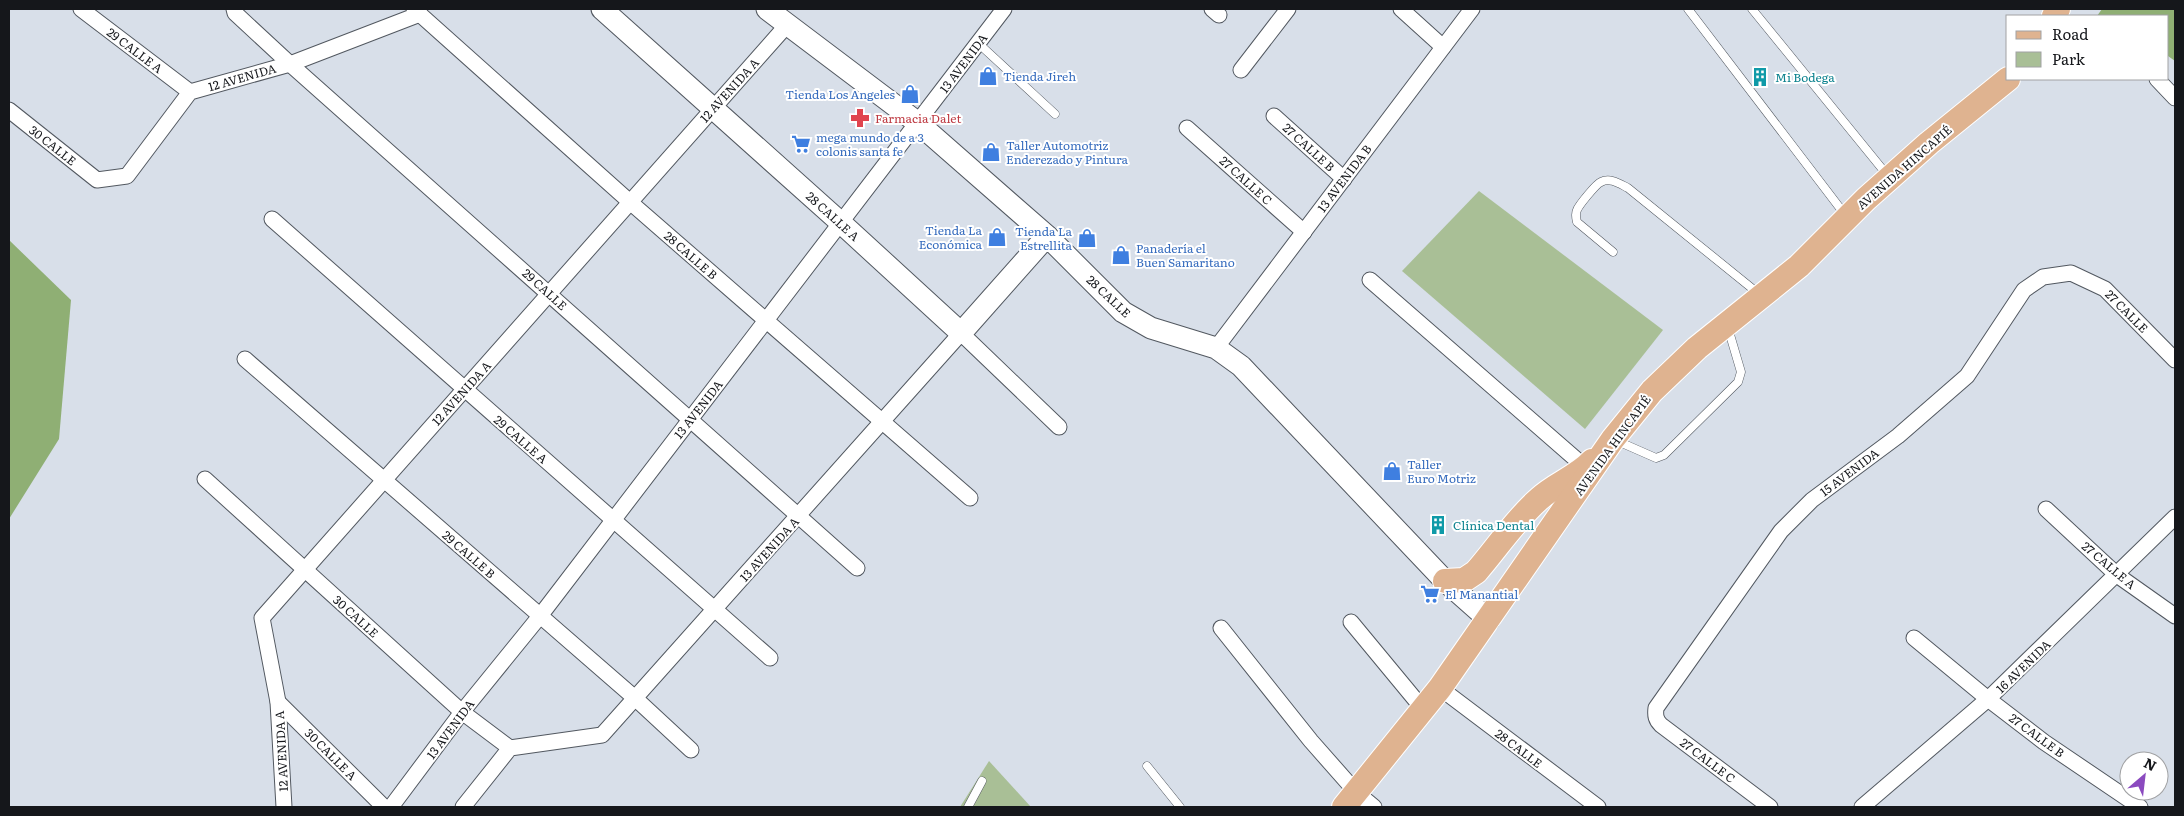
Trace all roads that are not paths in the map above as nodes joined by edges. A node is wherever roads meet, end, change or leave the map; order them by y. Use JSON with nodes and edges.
{"nodes":[{"id":1,"x":80,"y":9,"type":"edge"},
{"id":2,"x":234,"y":9,"type":"edge"},
{"id":3,"x":602,"y":9,"type":"edge"},
{"id":4,"x":766,"y":9,"type":"edge"},
{"id":5,"x":1004,"y":9,"type":"edge"},
{"id":6,"x":1288,"y":9,"type":"edge"},
{"id":7,"x":1401,"y":9,"type":"edge"},
{"id":8,"x":1472,"y":9,"type":"edge"},
{"id":9,"x":1688,"y":9,"type":"edge"},
{"id":10,"x":1752,"y":9,"type":"edge"},
{"id":11,"x":417,"y":11,"type":"edge"},
{"id":12,"x":787,"y":25,"type":"junction"},
{"id":13,"x":978,"y":43,"type":"junction"},
{"id":14,"x":1443,"y":47,"type":"junction"},
{"id":15,"x":290,"y":64,"type":"junction"},
{"id":16,"x":1241,"y":70,"type":"dead end"},
{"id":17,"x":2007,"y":80,"type":"edge"},
{"id":18,"x":2158,"y":80,"type":"edge"},
{"id":19,"x":190,"y":92,"type":"junction"},
{"id":20,"x":2175,"y":98,"type":"edge"},
{"id":21,"x":713,"y":108,"type":"junction"},
{"id":22,"x":9,"y":110,"type":"edge"},
{"id":23,"x":1055,"y":114,"type":"dead end"},
{"id":24,"x":1274,"y":116,"type":"dead end"},
{"id":25,"x":918,"y":123,"type":"junction"},
{"id":26,"x":1187,"y":128,"type":"dead end"},
{"id":27,"x":1889,"y":178,"type":"junction"},
{"id":28,"x":1344,"y":179,"type":"junction"},
{"id":29,"x":630,"y":202,"type":"junction"},
{"id":30,"x":1848,"y":217,"type":"junction"},
{"id":31,"x":272,"y":219,"type":"dead end"},
{"id":32,"x":840,"y":222,"type":"junction"},
{"id":33,"x":1304,"y":232,"type":"junction"},
{"id":34,"x":1047,"y":236,"type":"junction"},
{"id":35,"x":1613,"y":252,"type":"dead end"},
{"id":36,"x":2070,"y":273,"type":"joint"},
{"id":37,"x":1370,"y":280,"type":"dead end"},
{"id":38,"x":549,"y":293,"type":"junction"},
{"id":39,"x":1762,"y":296,"type":"junction"},
{"id":40,"x":766,"y":320,"type":"junction"},
{"id":41,"x":1727,"y":324,"type":"junction"},
{"id":42,"x":960,"y":333,"type":"junction"},
{"id":43,"x":1216,"y":348,"type":"junction"},
{"id":44,"x":245,"y":358,"type":"dead end"},
{"id":45,"x":2175,"y":360,"type":"edge"},
{"id":46,"x":464,"y":389,"type":"junction"},
{"id":47,"x":690,"y":418,"type":"junction"},
{"id":48,"x":882,"y":421,"type":"junction"},
{"id":49,"x":1059,"y":427,"type":"dead end"},
{"id":50,"x":1612,"y":440,"type":"junction"},
{"id":51,"x":1586,"y":468,"type":"junction"},
{"id":52,"x":205,"y":479,"type":"dead end"},
{"id":53,"x":383,"y":479,"type":"junction"},
{"id":54,"x":970,"y":498,"type":"dead end"},
{"id":55,"x":2046,"y":509,"type":"dead end"},
{"id":56,"x":798,"y":516,"type":"junction"},
{"id":57,"x":2175,"y":516,"type":"edge"},
{"id":58,"x":612,"y":520,"type":"junction"},
{"id":59,"x":857,"y":568,"type":"dead end"},
{"id":60,"x":304,"y":570,"type":"junction"},
{"id":61,"x":2117,"y":575,"type":"junction"},
{"id":62,"x":1445,"y":580,"type":"junction"},
{"id":63,"x":715,"y":610,"type":"junction"},
{"id":64,"x":540,"y":616,"type":"junction"},
{"id":65,"x":2175,"y":616,"type":"edge"},
{"id":66,"x":1489,"y":620,"type":"junction"},
{"id":67,"x":1351,"y":622,"type":"dead end"},
{"id":68,"x":1222,"y":628,"type":"dead end"},
{"id":69,"x":1914,"y":638,"type":"dead end"},
{"id":70,"x":770,"y":658,"type":"dead end"},
{"id":71,"x":1440,"y":688,"type":"junction"},
{"id":72,"x":636,"y":699,"type":"junction"},
{"id":73,"x":1988,"y":699,"type":"junction"},
{"id":74,"x":278,"y":702,"type":"junction"},
{"id":75,"x":1656,"y":708,"type":"joint"},
{"id":76,"x":1423,"y":709,"type":"junction"},
{"id":77,"x":462,"y":712,"type":"junction"},
{"id":78,"x":510,"y":748,"type":"junction"},
{"id":79,"x":691,"y":750,"type":"dead end"},
{"id":80,"x":1146,"y":766,"type":"dead end"},
{"id":81,"x":982,"y":781,"type":"dead end"},
{"id":82,"x":1350,"y":800,"type":"edge"},
{"id":83,"x":284,"y":807,"type":"edge"},
{"id":84,"x":384,"y":807,"type":"edge"},
{"id":85,"x":391,"y":807,"type":"edge"},
{"id":86,"x":463,"y":807,"type":"edge"},
{"id":87,"x":968,"y":807,"type":"edge"},
{"id":88,"x":1180,"y":807,"type":"edge"},
{"id":89,"x":1374,"y":807,"type":"edge"},
{"id":90,"x":1598,"y":807,"type":"edge"},
{"id":91,"x":1770,"y":807,"type":"edge"},
{"id":92,"x":1862,"y":807,"type":"edge"},
{"id":93,"x":2140,"y":807,"type":"edge"}],
"edges":[{"from":1,"to":19,"type":"street","name":"29 CALLE A"},
{"from":2,"to":15,"type":"street","name":"29 CALLE"},
{"from":3,"to":21,"type":"main road","name":"28 CALLE A"},
{"from":4,"to":12,"type":"main road","name":"28 CALLE"},
{"from":5,"to":13,"type":"street","name":"13 AVENIDA"},
{"from":6,"to":16,"type":"street"},
{"from":7,"to":14,"type":"street"},
{"from":8,"to":14,"type":"street","name":"13 AVENIDA B"},
{"from":9,"to":30,"type":"lane"},
{"from":10,"to":27,"type":"lane"},
{"from":11,"to":15,"type":"street","name":"12 AVENIDA"},
{"from":11,"to":29,"type":"street","name":"28 CALLE B"},
{"from":12,"to":21,"type":"street","name":"12 AVENIDA A"},
{"from":12,"to":25,"type":"main road","name":"28 CALLE"},
{"from":13,"to":23,"type":"lane"},
{"from":13,"to":25,"type":"street","name":"13 AVENIDA"},
{"from":14,"to":28,"type":"street","name":"13 AVENIDA B"},
{"from":15,"to":19,"type":"street","name":"12 AVENIDA"},
{"from":15,"to":38,"type":"street","name":"29 CALLE"},
{"from":17,"to":27,"type":"main road","name":"AVENIDA HINCAPIÉ"},
{"from":18,"to":20,"type":"street"},
{"from":19,"to":22,"type":"street","name":"30 CALLE"},
{"from":21,"to":29,"type":"street","name":"12 AVENIDA A"},
{"from":21,"to":32,"type":"main road","name":"28 CALLE A"},
{"from":24,"to":28,"type":"street","name":"27 CALLE B"},
{"from":25,"to":32,"type":"street","name":"13 AVENIDA"},
{"from":25,"to":34,"type":"main road","name":"28 CALLE"},
{"from":26,"to":33,"type":"street","name":"27 CALLE C"},
{"from":27,"to":30,"type":"main road","name":"AVENIDA HINCAPIÉ"},
{"from":28,"to":33,"type":"street","name":"13 AVENIDA B"},
{"from":29,"to":38,"type":"street","name":"12 AVENIDA A"},
{"from":29,"to":40,"type":"street","name":"28 CALLE B"},
{"from":30,"to":39,"type":"main road","name":"AVENIDA HINCAPIÉ"},
{"from":31,"to":46,"type":"street","name":"29 CALLE A"},
{"from":32,"to":40,"type":"street","name":"13 AVENIDA"},
{"from":32,"to":42,"type":"main road","name":"28 CALLE A"},
{"from":33,"to":43,"type":"street","name":"13 AVENIDA B"},
{"from":34,"to":42,"type":"main road","name":"13 AVENIDA A"},
{"from":34,"to":43,"type":"main road","name":"28 CALLE"},
{"from":35,"to":39,"type":"lane"},
{"from":36,"to":45,"type":"street","name":"27 CALLE"},
{"from":36,"to":75,"type":"street","name":"15 AVENIDA"},
{"from":37,"to":51,"type":"street"},
{"from":38,"to":46,"type":"street","name":"12 AVENIDA A"},
{"from":38,"to":47,"type":"street","name":"29 CALLE"},
{"from":39,"to":41,"type":"main road","name":"AVENIDA HINCAPIÉ"},
{"from":40,"to":47,"type":"street","name":"13 AVENIDA"},
{"from":40,"to":48,"type":"street","name":"28 CALLE B"},
{"from":41,"to":50,"type":"main road","name":"AVENIDA HINCAPIÉ"},
{"from":41,"to":50,"type":"lane"},
{"from":42,"to":48,"type":"street","name":"13 AVENIDA A"},
{"from":42,"to":49,"type":"street","name":"28 CALLE A"},
{"from":43,"to":62,"type":"main road","name":"28 CALLE"},
{"from":44,"to":53,"type":"street","name":"29 CALLE B"},
{"from":46,"to":53,"type":"street","name":"12 AVENIDA A"},
{"from":46,"to":58,"type":"street","name":"29 CALLE A"},
{"from":47,"to":56,"type":"street","name":"29 CALLE"},
{"from":47,"to":58,"type":"street","name":"13 AVENIDA"},
{"from":48,"to":54,"type":"street","name":"28 CALLE B"},
{"from":48,"to":56,"type":"street","name":"13 AVENIDA A"},
{"from":50,"to":51,"type":"main road"},
{"from":50,"to":66,"type":"main road","name":"AVENIDA HINCAPIÉ"},
{"from":51,"to":62,"type":"main road"},
{"from":52,"to":60,"type":"street","name":"30 CALLE"},
{"from":53,"to":60,"type":"street","name":"12 AVENIDA A"},
{"from":53,"to":64,"type":"street","name":"29 CALLE B"},
{"from":55,"to":61,"type":"street","name":"27 CALLE A"},
{"from":56,"to":59,"type":"street","name":"29 CALLE"},
{"from":56,"to":63,"type":"street","name":"13 AVENIDA A"},
{"from":57,"to":61,"type":"street","name":"16 AVENIDA"},
{"from":58,"to":63,"type":"street","name":"29 CALLE A"},
{"from":58,"to":64,"type":"street","name":"13 AVENIDA"},
{"from":60,"to":74,"type":"street","name":"12 AVENIDA A"},
{"from":60,"to":77,"type":"street","name":"30 CALLE"},
{"from":61,"to":65,"type":"street","name":"27 CALLE A"},
{"from":61,"to":73,"type":"street","name":"16 AVENIDA"},
{"from":62,"to":66,"type":"main road","name":"28 CALLE"},
{"from":63,"to":70,"type":"street","name":"29 CALLE A"},
{"from":63,"to":72,"type":"street","name":"13 AVENIDA A"},
{"from":64,"to":72,"type":"street","name":"29 CALLE B"},
{"from":64,"to":77,"type":"street","name":"13 AVENIDA"},
{"from":66,"to":71,"type":"main road","name":"AVENIDA HINCAPIÉ"},
{"from":67,"to":76,"type":"street"},
{"from":68,"to":82,"type":"street"},
{"from":69,"to":73,"type":"street","name":"27 CALLE B"},
{"from":71,"to":76,"type":"main road","name":"AVENIDA HINCAPIÉ"},
{"from":71,"to":90,"type":"street","name":"28 CALLE"},
{"from":72,"to":78,"type":"street","name":"13 AVENIDA A"},
{"from":72,"to":79,"type":"street","name":"29 CALLE B"},
{"from":73,"to":92,"type":"street","name":"16 AVENIDA"},
{"from":73,"to":93,"type":"street","name":"27 CALLE B"},
{"from":74,"to":83,"type":"street","name":"12 AVENIDA A"},
{"from":74,"to":84,"type":"street","name":"30 CALLE A"},
{"from":75,"to":91,"type":"street","name":"27 CALLE C"},
{"from":76,"to":82,"type":"main road","name":"AVENIDA HINCAPIÉ"},
{"from":77,"to":78,"type":"street","name":"30 CALLE"},
{"from":77,"to":85,"type":"street","name":"13 AVENIDA"},
{"from":78,"to":86,"type":"street"},
{"from":80,"to":88,"type":"lane"},
{"from":81,"to":87,"type":"lane"},
{"from":82,"to":89,"type":"street"}]}
